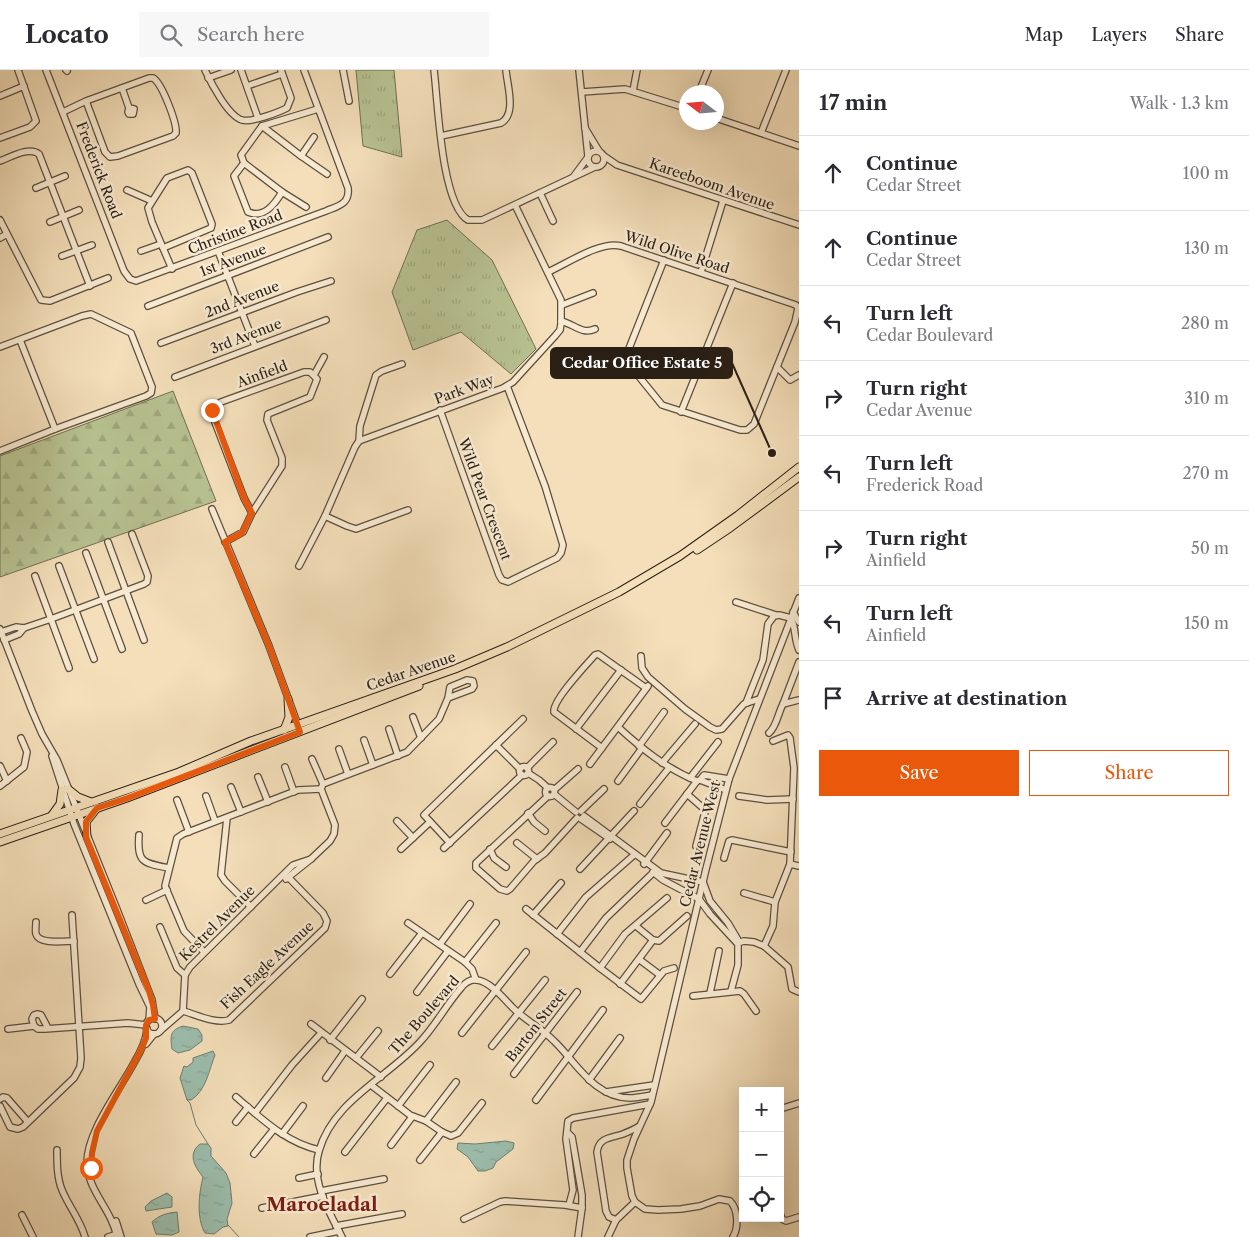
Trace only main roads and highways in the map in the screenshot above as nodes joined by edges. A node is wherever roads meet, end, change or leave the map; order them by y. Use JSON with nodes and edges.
{"nodes":[{"id":1,"x":799,"y":467,"type":"edge"},
{"id":2,"x":799,"y":478,"type":"edge"},
{"id":3,"x":288,"y":699,"type":"road end"},
{"id":4,"x":299,"y":728,"type":"junction"},
{"id":5,"x":284,"y":730,"type":"junction"},
{"id":6,"x":94,"y":805,"type":"junction"},
{"id":7,"x":74,"y":812,"type":"junction"},
{"id":8,"x":48,"y":818,"type":"junction"},
{"id":9,"x":0,"y":834,"type":"edge"},
{"id":10,"x":86,"y":837,"type":"road end"},
{"id":11,"x":0,"y":842,"type":"edge"}],
"edges":[{"from":1,"to":4,"type":"main road","name":"Cedar Avenue"},
{"from":2,"to":4,"type":"main road","name":"Cedar Avenue"},
{"from":3,"to":5,"type":"main road"},
{"from":4,"to":5,"type":"main road","name":"Cedar Avenue"},
{"from":4,"to":6,"type":"main road","name":"Cedar Avenue"},
{"from":5,"to":6,"type":"main road","name":"Cedar Avenue"},
{"from":6,"to":7,"type":"main road","name":"Cedar Avenue"},
{"from":6,"to":8,"type":"main road"},
{"from":6,"to":10,"type":"main road"},
{"from":7,"to":8,"type":"main road","name":"Cedar Avenue"},
{"from":7,"to":11,"type":"main road","name":"Cedar Avenue"},
{"from":8,"to":9,"type":"main road","name":"Cedar Avenue"}]}
